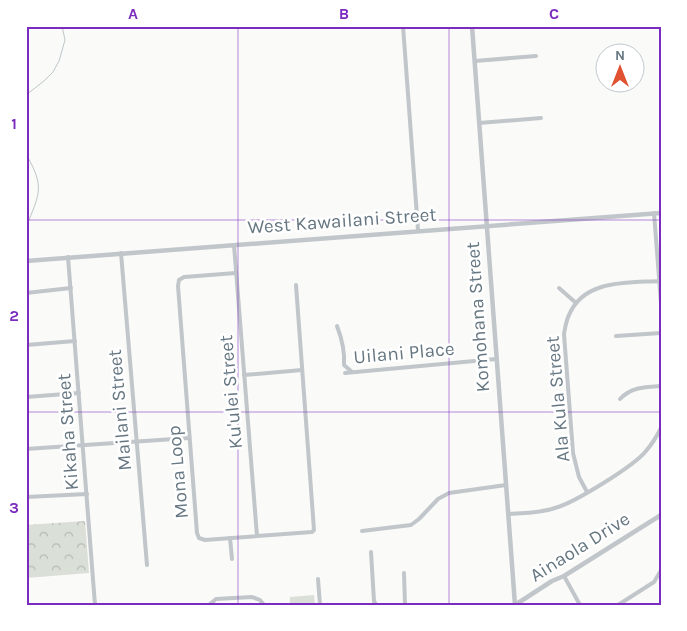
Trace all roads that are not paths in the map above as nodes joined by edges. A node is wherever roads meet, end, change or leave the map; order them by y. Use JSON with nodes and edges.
{"nodes":[{"id":1,"x":403,"y":26,"type":"edge"},
{"id":2,"x":472,"y":26,"type":"edge"},
{"id":3,"x":536,"y":56,"type":"dead end"},
{"id":4,"x":474,"y":61,"type":"junction"},
{"id":5,"x":541,"y":118,"type":"dead end"},
{"id":6,"x":479,"y":122,"type":"junction"},
{"id":7,"x":661,"y":213,"type":"edge"},
{"id":8,"x":654,"y":214,"type":"junction"},
{"id":9,"x":487,"y":226,"type":"junction"},
{"id":10,"x":418,"y":230,"type":"junction"},
{"id":11,"x":234,"y":245,"type":"junction"},
{"id":12,"x":121,"y":253,"type":"junction"},
{"id":13,"x":68,"y":257,"type":"junction"},
{"id":14,"x":26,"y":260,"type":"edge"},
{"id":15,"x":236,"y":273,"type":"junction"},
{"id":16,"x":660,"y":281,"type":"edge"},
{"id":17,"x":296,"y":285,"type":"dead end"},
{"id":18,"x":71,"y":288,"type":"junction"},
{"id":19,"x":560,"y":288,"type":"dead end"},
{"id":20,"x":26,"y":293,"type":"edge"},
{"id":21,"x":576,"y":302,"type":"junction"},
{"id":22,"x":661,"y":303,"type":"edge"},
{"id":23,"x":337,"y":326,"type":"dead end"},
{"id":24,"x":661,"y":334,"type":"edge"},
{"id":25,"x":616,"y":336,"type":"dead end"},
{"id":26,"x":75,"y":341,"type":"junction"},
{"id":27,"x":26,"y":345,"type":"edge"},
{"id":28,"x":496,"y":359,"type":"junction"},
{"id":29,"x":302,"y":370,"type":"junction"},
{"id":30,"x":344,"y":372,"type":"dead end"},
{"id":31,"x":352,"y":372,"type":"junction"},
{"id":32,"x":244,"y":375,"type":"junction"},
{"id":33,"x":661,"y":386,"type":"edge"},
{"id":34,"x":79,"y":393,"type":"junction"},
{"id":35,"x":26,"y":397,"type":"edge"},
{"id":36,"x":620,"y":399,"type":"dead end"},
{"id":37,"x":661,"y":428,"type":"edge"},
{"id":38,"x":189,"y":438,"type":"junction"},
{"id":39,"x":656,"y":438,"type":"junction"},
{"id":40,"x":661,"y":441,"type":"edge"},
{"id":41,"x":136,"y":442,"type":"junction"},
{"id":42,"x":83,"y":445,"type":"junction"},
{"id":43,"x":26,"y":449,"type":"edge"},
{"id":44,"x":506,"y":485,"type":"junction"},
{"id":45,"x":587,"y":492,"type":"junction"},
{"id":46,"x":87,"y":494,"type":"junction"},
{"id":47,"x":26,"y":497,"type":"edge"},
{"id":48,"x":509,"y":514,"type":"junction"},
{"id":49,"x":661,"y":515,"type":"edge"},
{"id":50,"x":362,"y":531,"type":"dead end"},
{"id":51,"x":257,"y":536,"type":"junction"},
{"id":52,"x":230,"y":538,"type":"junction"},
{"id":53,"x":372,"y":552,"type":"dead end"},
{"id":54,"x":232,"y":559,"type":"dead end"},
{"id":55,"x":147,"y":565,"type":"dead end"},
{"id":56,"x":660,"y":572,"type":"edge"},
{"id":57,"x":404,"y":573,"type":"dead end"},
{"id":58,"x":564,"y":576,"type":"junction"},
{"id":59,"x":318,"y":579,"type":"dead end"},
{"id":60,"x":95,"y":605,"type":"edge"},
{"id":61,"x":209,"y":605,"type":"edge"},
{"id":62,"x":264,"y":605,"type":"edge"},
{"id":63,"x":320,"y":605,"type":"edge"},
{"id":64,"x":376,"y":605,"type":"edge"},
{"id":65,"x":405,"y":605,"type":"edge"},
{"id":66,"x":515,"y":605,"type":"edge"},
{"id":67,"x":580,"y":605,"type":"edge"},
{"id":68,"x":618,"y":605,"type":"edge"}],
"edges":[{"from":1,"to":10,"type":"street"},
{"from":2,"to":4,"type":"street","name":"Komohana Street"},
{"from":3,"to":4,"type":"street"},
{"from":4,"to":6,"type":"street","name":"Komohana Street"},
{"from":5,"to":6,"type":"street"},
{"from":6,"to":9,"type":"street","name":"Komohana Street"},
{"from":7,"to":8,"type":"street","name":"West Kawailani Street"},
{"from":8,"to":9,"type":"street","name":"West Kawailani Street"},
{"from":8,"to":16,"type":"street"},
{"from":9,"to":10,"type":"street","name":"West Kawailani Street"},
{"from":9,"to":28,"type":"street","name":"Komohana Street"},
{"from":10,"to":11,"type":"street","name":"West Kawailani Street"},
{"from":11,"to":12,"type":"street","name":"West Kawailani Street"},
{"from":11,"to":15,"type":"street","name":"Ku'ulei Street"},
{"from":12,"to":13,"type":"street","name":"West Kawailani Street"},
{"from":12,"to":41,"type":"street","name":"Mailani Street"},
{"from":13,"to":14,"type":"street","name":"West Kawailani Street"},
{"from":13,"to":18,"type":"street","name":"Kikaha Street"},
{"from":15,"to":32,"type":"street","name":"Ku'ulei Street"},
{"from":15,"to":38,"type":"street","name":"Mona Loop"},
{"from":16,"to":21,"type":"street"},
{"from":16,"to":22,"type":"street"},
{"from":17,"to":29,"type":"street","name":"Mona Loop"},
{"from":18,"to":20,"type":"street"},
{"from":18,"to":26,"type":"street","name":"Kikaha Street"},
{"from":19,"to":21,"type":"street"},
{"from":21,"to":45,"type":"street","name":"Ala Kula Street"},
{"from":23,"to":31,"type":"street"},
{"from":24,"to":25,"type":"street"},
{"from":26,"to":27,"type":"street"},
{"from":26,"to":34,"type":"street","name":"Kikaha Street"},
{"from":28,"to":31,"type":"street","name":"Uilani Place"},
{"from":28,"to":44,"type":"street","name":"Komohana Street"},
{"from":29,"to":32,"type":"street"},
{"from":29,"to":51,"type":"street","name":"Mona Loop"},
{"from":30,"to":31,"type":"street","name":"Uilani Place"},
{"from":32,"to":51,"type":"street","name":"Ku'ulei Street"},
{"from":33,"to":36,"type":"street"},
{"from":34,"to":35,"type":"street"},
{"from":34,"to":42,"type":"street","name":"Kikaha Street"},
{"from":37,"to":39,"type":"street"},
{"from":38,"to":41,"type":"street"},
{"from":38,"to":52,"type":"street","name":"Mona Loop"},
{"from":39,"to":40,"type":"street"},
{"from":39,"to":45,"type":"street"},
{"from":41,"to":42,"type":"street"},
{"from":41,"to":55,"type":"street","name":"Mailani Street"},
{"from":42,"to":43,"type":"street"},
{"from":42,"to":46,"type":"street","name":"Kikaha Street"},
{"from":44,"to":48,"type":"street","name":"Komohana Street"},
{"from":44,"to":50,"type":"street"},
{"from":45,"to":48,"type":"street"},
{"from":46,"to":47,"type":"street"},
{"from":46,"to":60,"type":"street","name":"Kikaha Street"},
{"from":48,"to":66,"type":"street","name":"Komohana Street"},
{"from":49,"to":58,"type":"street","name":"Ainaola Drive"},
{"from":51,"to":52,"type":"street","name":"Mona Loop"},
{"from":52,"to":54,"type":"street"},
{"from":53,"to":64,"type":"street"},
{"from":56,"to":68,"type":"street"},
{"from":57,"to":65,"type":"street"},
{"from":58,"to":66,"type":"street","name":"Ainaola Drive"},
{"from":58,"to":67,"type":"street"},
{"from":59,"to":63,"type":"street"},
{"from":61,"to":62,"type":"street"}]}
